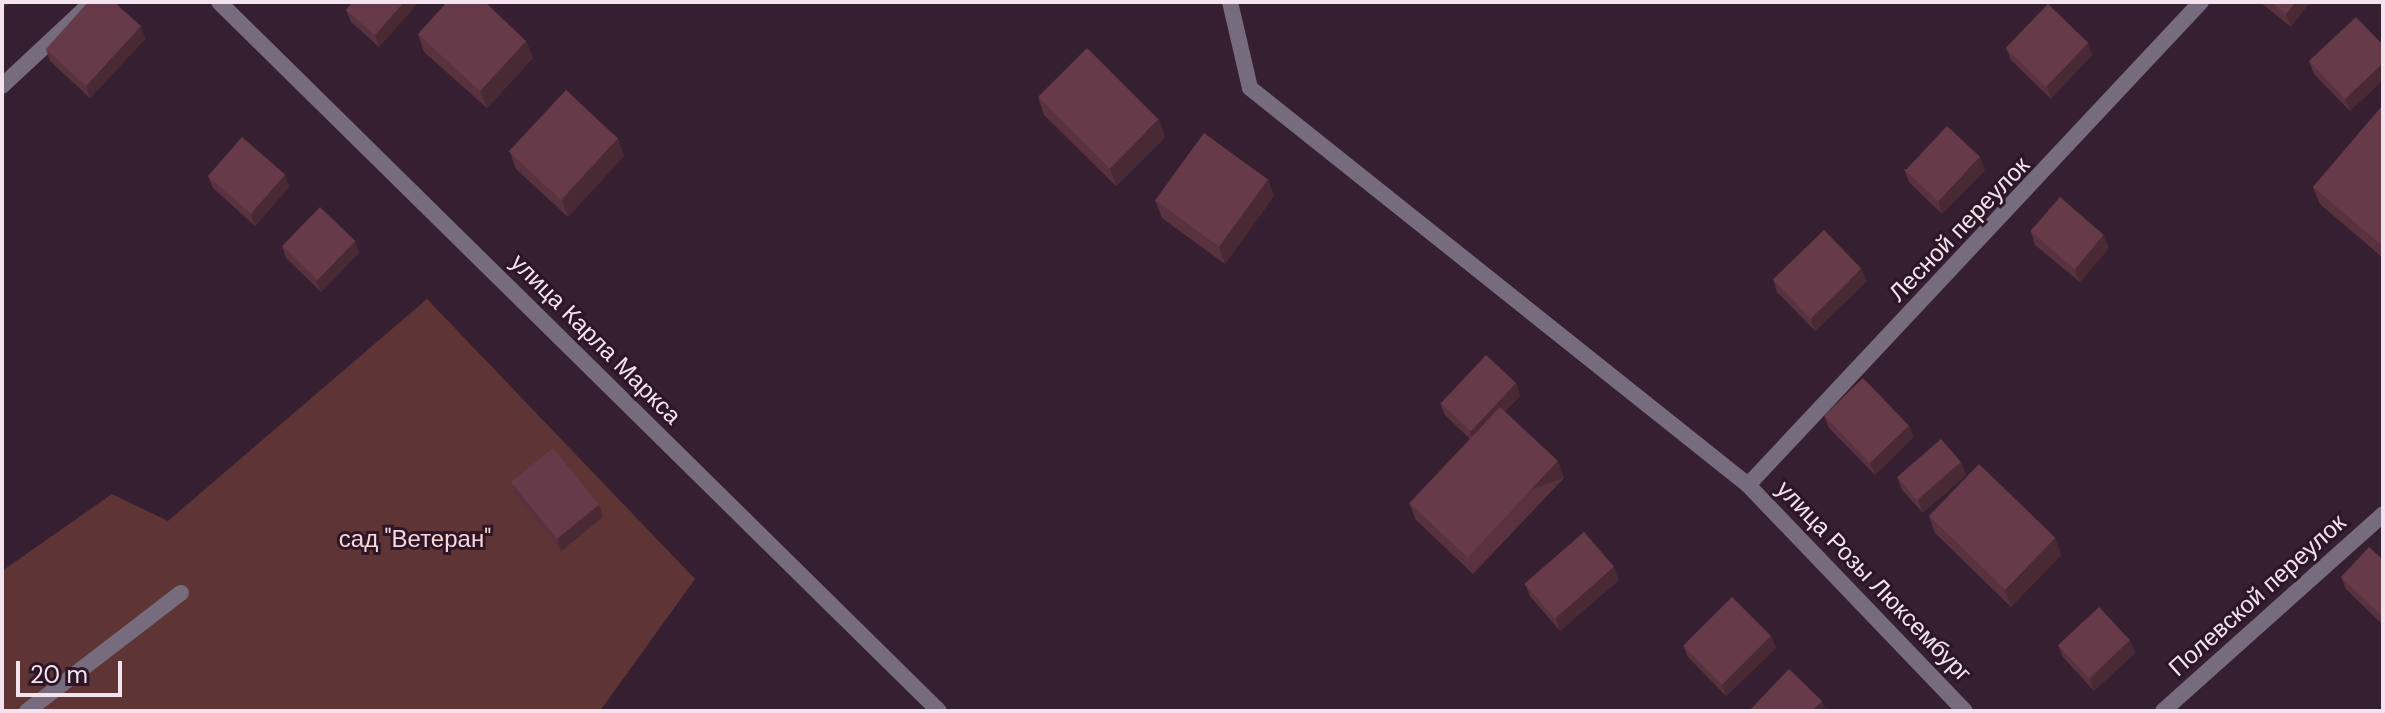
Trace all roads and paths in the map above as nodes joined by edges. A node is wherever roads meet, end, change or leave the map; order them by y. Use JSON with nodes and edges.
{"nodes":[{"id":1,"x":92,"y":2,"type":"edge"},
{"id":2,"x":219,"y":2,"type":"edge"},
{"id":3,"x":1230,"y":2,"type":"edge"},
{"id":4,"x":2201,"y":2,"type":"edge"},
{"id":5,"x":2,"y":86,"type":"edge"},
{"id":6,"x":1748,"y":485,"type":"junction"},
{"id":7,"x":2383,"y":514,"type":"edge"},
{"id":8,"x":181,"y":593,"type":"dead end"},
{"id":9,"x":27,"y":711,"type":"edge"},
{"id":10,"x":939,"y":711,"type":"edge"},
{"id":11,"x":1965,"y":711,"type":"edge"},
{"id":12,"x":2163,"y":711,"type":"edge"}],
"edges":[{"from":1,"to":5,"type":"street"},
{"from":2,"to":10,"type":"street","name":"улица Карла Маркса"},
{"from":3,"to":6,"type":"street","name":"улица Розы Люксембург"},
{"from":4,"to":6,"type":"street","name":"Лесной переулок"},
{"from":6,"to":11,"type":"street","name":"улица Розы Люксембург"},
{"from":7,"to":12,"type":"street","name":"Полевской переулок"},
{"from":8,"to":9,"type":"street"}]}
